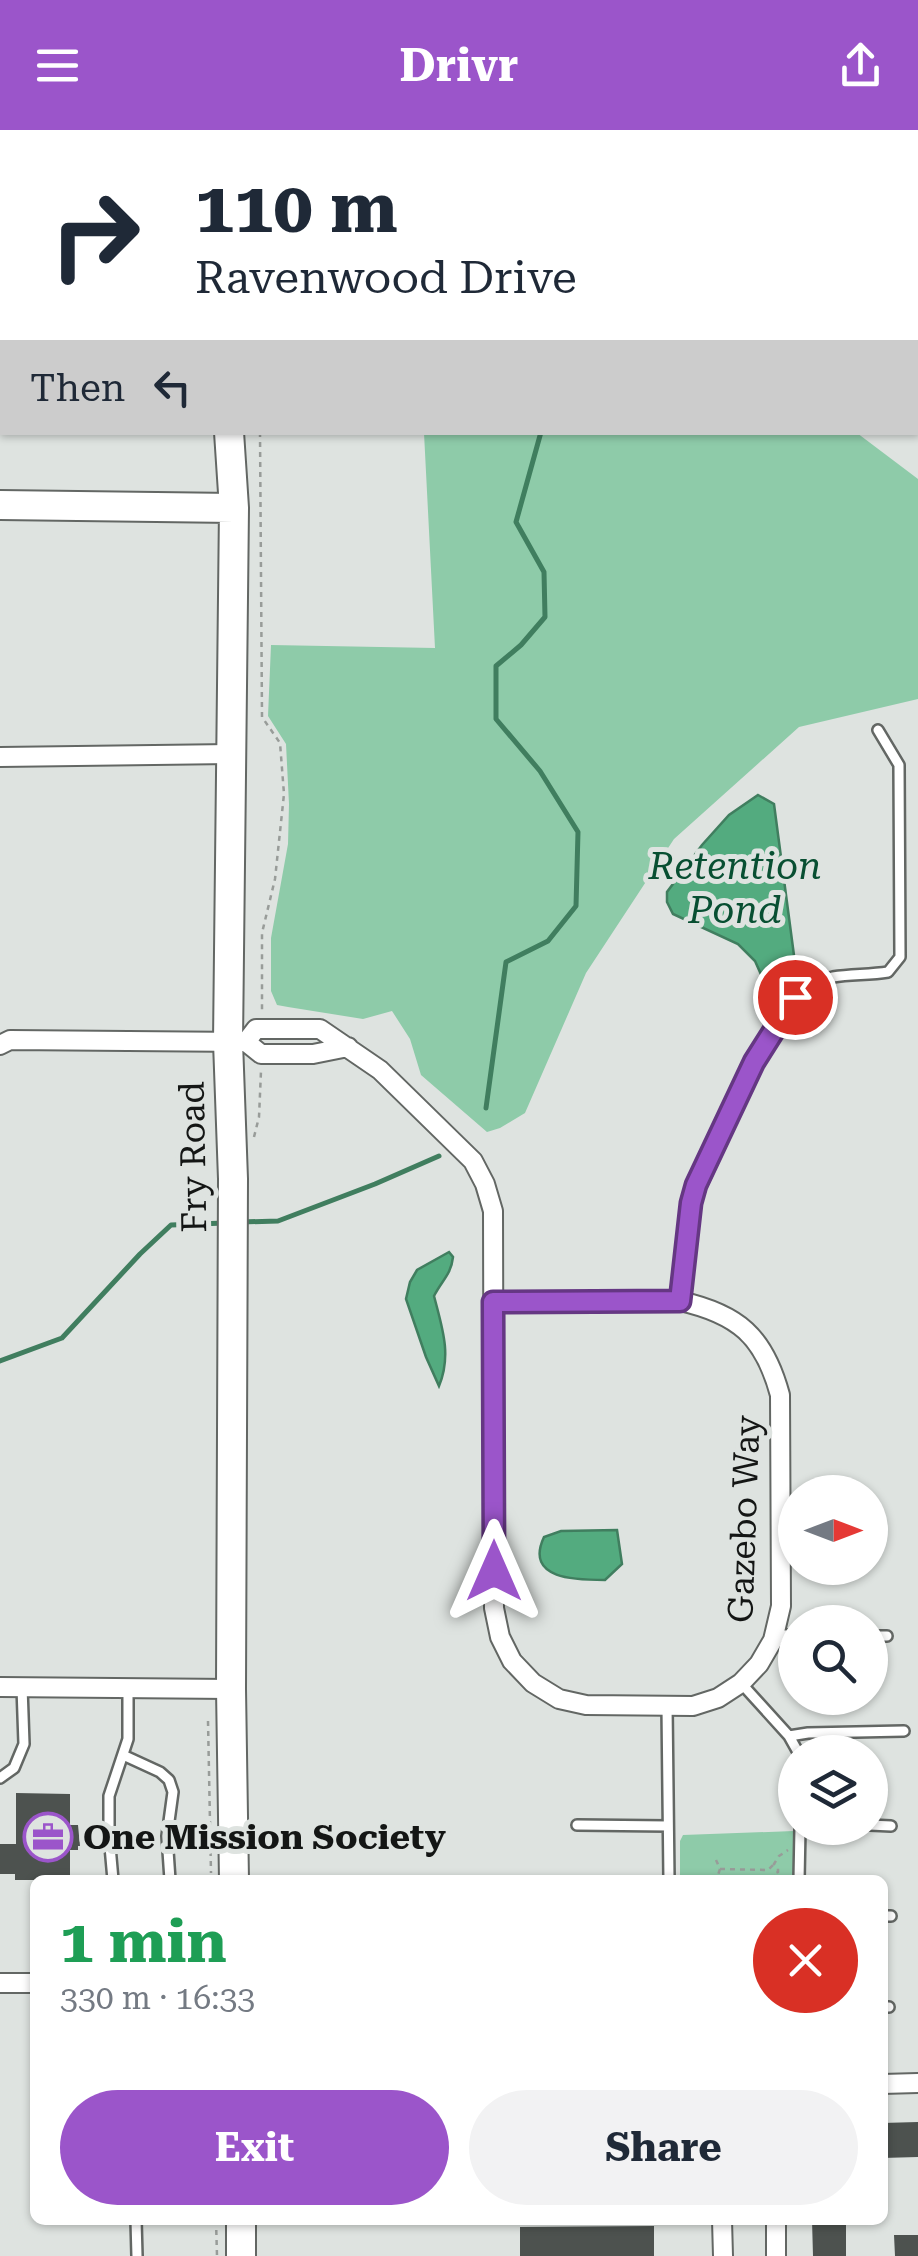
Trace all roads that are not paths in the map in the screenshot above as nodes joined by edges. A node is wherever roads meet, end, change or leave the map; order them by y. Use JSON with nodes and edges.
{"nodes":[{"id":1,"x":229,"y":435,"type":"edge"},
{"id":2,"x":0,"y":505,"type":"edge"},
{"id":3,"x":234,"y":508,"type":"junction"},
{"id":4,"x":878,"y":730,"type":"dead end"},
{"id":5,"x":230,"y":754,"type":"junction"},
{"id":6,"x":0,"y":757,"type":"edge"},
{"id":7,"x":237,"y":1042,"type":"junction"},
{"id":8,"x":0,"y":1045,"type":"edge"},
{"id":9,"x":348,"y":1047,"type":"junction"},
{"id":10,"x":754,"y":1062,"type":"joint"},
{"id":11,"x":680,"y":1301,"type":"junction"},
{"id":12,"x":493,"y":1302,"type":"junction"},
{"id":13,"x":774,"y":1635,"type":"junction"},
{"id":14,"x":778,"y":1635,"type":"edge"},
{"id":15,"x":742,"y":1683,"type":"junction"},
{"id":16,"x":0,"y":1687,"type":"edge"},
{"id":17,"x":22,"y":1687,"type":"junction"},
{"id":18,"x":128,"y":1688,"type":"junction"},
{"id":19,"x":232,"y":1688,"type":"junction"},
{"id":20,"x":667,"y":1706,"type":"junction"},
{"id":21,"x":904,"y":1731,"type":"dead end"},
{"id":22,"x":788,"y":1735,"type":"edge"},
{"id":23,"x":794,"y":1735,"type":"edge"},
{"id":24,"x":123,"y":1755,"type":"junction"},
{"id":25,"x":0,"y":1778,"type":"edge"},
{"id":26,"x":578,"y":1825,"type":"dead end"},
{"id":27,"x":668,"y":1826,"type":"junction"},
{"id":28,"x":888,"y":1826,"type":"edge"},
{"id":29,"x":891,"y":1826,"type":"dead end"},
{"id":30,"x":800,"y":1845,"type":"edge"},
{"id":31,"x":112,"y":1875,"type":"edge"},
{"id":32,"x":170,"y":1875,"type":"edge"},
{"id":33,"x":234,"y":1875,"type":"edge"},
{"id":34,"x":669,"y":1875,"type":"edge"},
{"id":35,"x":799,"y":1875,"type":"edge"},
{"id":36,"x":0,"y":1983,"type":"edge"},
{"id":37,"x":30,"y":1983,"type":"edge"},
{"id":38,"x":918,"y":2083,"type":"edge"},
{"id":39,"x":888,"y":2084,"type":"edge"},
{"id":40,"x":136,"y":2225,"type":"edge"},
{"id":41,"x":241,"y":2225,"type":"edge"},
{"id":42,"x":722,"y":2225,"type":"edge"},
{"id":43,"x":776,"y":2225,"type":"edge"},
{"id":44,"x":137,"y":2256,"type":"edge"},
{"id":45,"x":242,"y":2256,"type":"edge"},
{"id":46,"x":722,"y":2256,"type":"edge"},
{"id":47,"x":776,"y":2256,"type":"edge"}],
"edges":[{"from":1,"to":3,"type":"street","name":"Fry Road"},
{"from":2,"to":3,"type":"street"},
{"from":3,"to":5,"type":"street","name":"Fry Road"},
{"from":4,"to":10,"type":"lane"},
{"from":5,"to":6,"type":"street"},
{"from":5,"to":7,"type":"street","name":"Fry Road"},
{"from":7,"to":8,"type":"street"},
{"from":7,"to":9,"type":"street"},
{"from":7,"to":9,"type":"street"},
{"from":7,"to":19,"type":"street","name":"Fry Road"},
{"from":9,"to":12,"type":"street"},
{"from":10,"to":11,"type":"street"},
{"from":11,"to":12,"type":"street","name":"Gazebo Way"},
{"from":11,"to":13,"type":"street","name":"Gazebo Way"},
{"from":12,"to":20,"type":"street","name":"Gazebo Way"},
{"from":13,"to":14,"type":"lane"},
{"from":13,"to":15,"type":"street","name":"Gazebo Way"},
{"from":15,"to":20,"type":"street","name":"Gazebo Way"},
{"from":15,"to":22,"type":"lane"},
{"from":16,"to":17,"type":"street"},
{"from":17,"to":18,"type":"street"},
{"from":17,"to":25,"type":"lane"},
{"from":18,"to":19,"type":"street"},
{"from":18,"to":24,"type":"lane"},
{"from":19,"to":33,"type":"street","name":"Fry Road"},
{"from":20,"to":27,"type":"lane"},
{"from":21,"to":23,"type":"lane"},
{"from":24,"to":31,"type":"lane"},
{"from":24,"to":32,"type":"lane"},
{"from":26,"to":27,"type":"lane"},
{"from":27,"to":34,"type":"lane"},
{"from":28,"to":29,"type":"lane"},
{"from":30,"to":35,"type":"lane"},
{"from":36,"to":37,"type":"street"},
{"from":38,"to":39,"type":"street"},
{"from":40,"to":44,"type":"lane"},
{"from":41,"to":45,"type":"street"},
{"from":42,"to":46,"type":"street"},
{"from":43,"to":47,"type":"street"}]}
